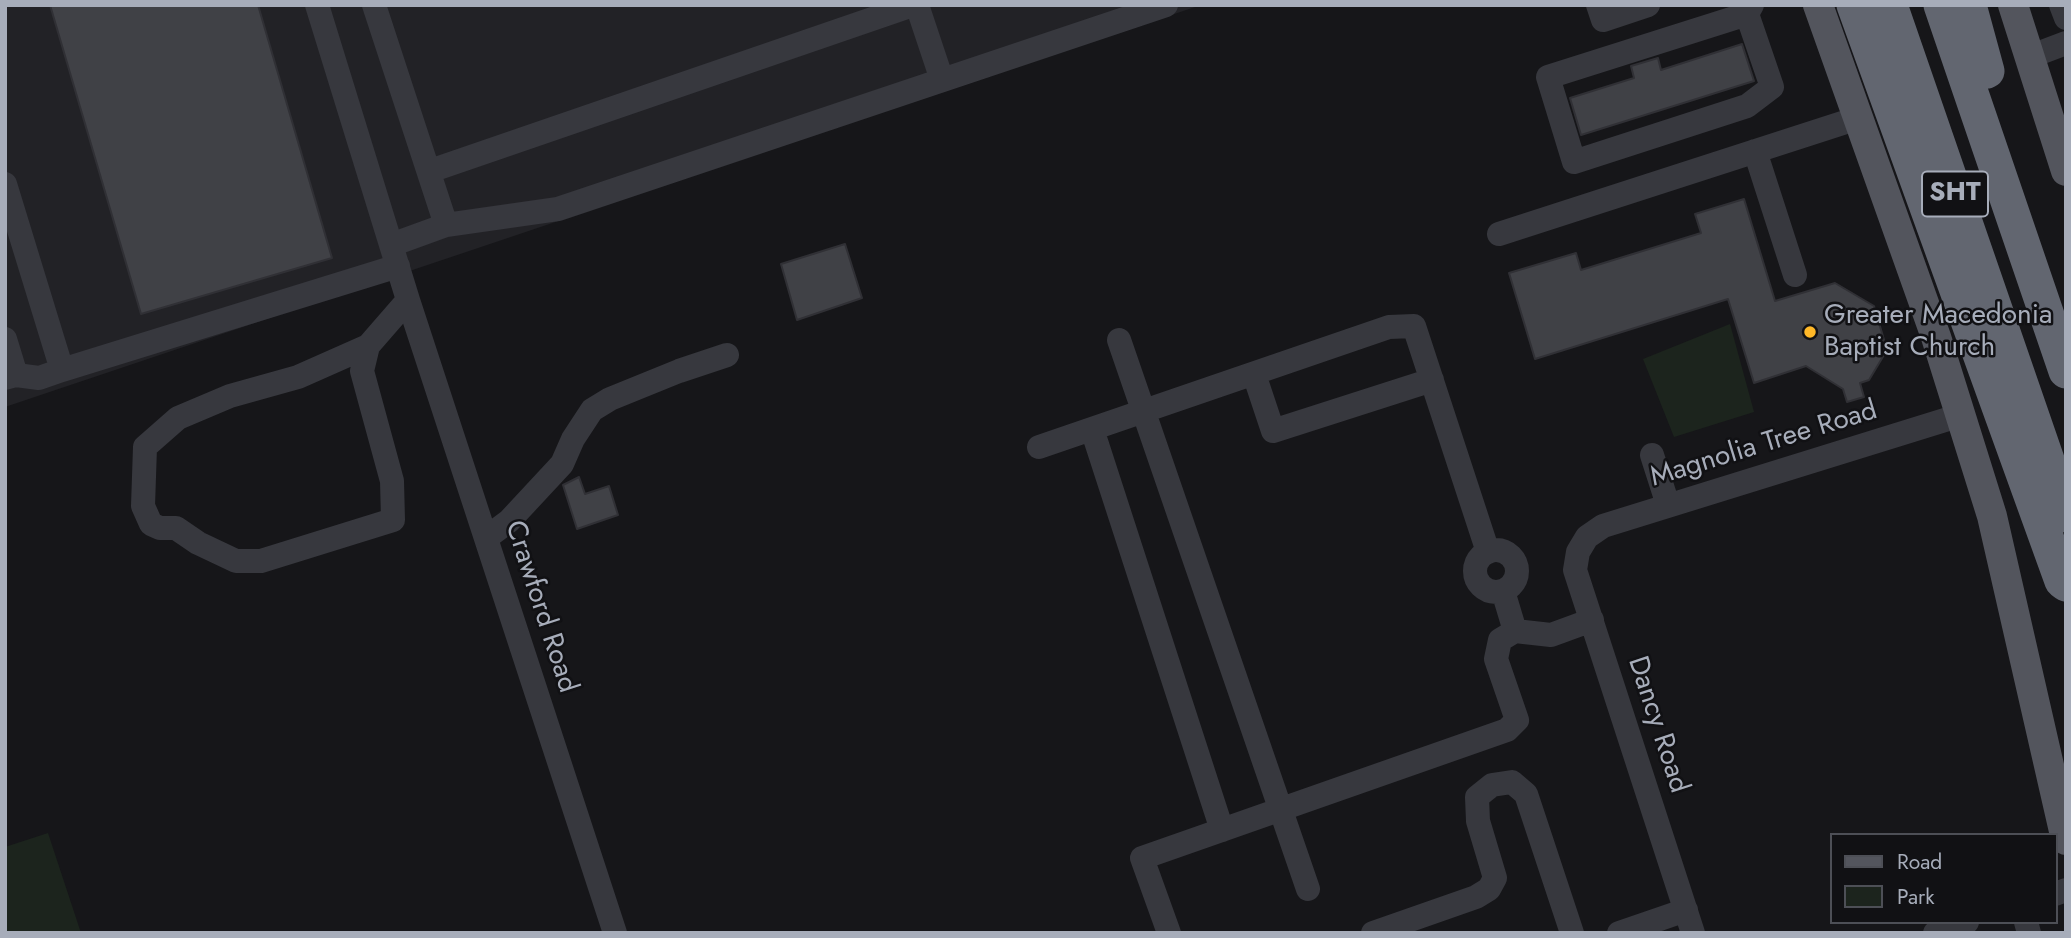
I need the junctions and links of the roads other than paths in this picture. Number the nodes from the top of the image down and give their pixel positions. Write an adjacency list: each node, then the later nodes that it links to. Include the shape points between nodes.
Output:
1 (317, 5): 27 (street, Crawford Road)
2 (374, 5): 23 (street)
3 (915, 5): 18 (street); 23 (street)
4 (1166, 5): 18 (street)
5 (1598, 5): 6 (street, via 1603,20)
6 (1648, 5)
7 (1818, 5): 19 (main road)
8 (1854, 5): 48 (highway)
9 (1890, 5): 45 (highway, SHT)
10 (1941, 5): 20 (highway, SHT)
11 (1969, 5): 20 (highway, via 2000,118)
12 (2013, 5): 17 (main road)
13 (2061, 5): 15 (street)
14 (1749, 10): 14 (street, via 1548,77 1574,162 1747,106 1772,86)
15 (2066, 18)
16 (2066, 43): 17 (street)
17 (2029, 57): 22 (main road)
18 (943, 80): 25 (street, via 558,209)
19 (1858, 118): 21 (street); 40 (main road)
20 (1988, 136): 35 (highway, SHT)
21 (1755, 151): 26 (street); 28 (street)
22 (2063, 155)
23 (430, 171): 25 (street)
24 (5, 184): 34 (street)
25 (446, 225): 27 (street)
26 (1499, 234)
27 (395, 255): 29 (street, Crawford Road); 34 (street)
28 (1795, 275)
29 (408, 300): 32 (street); 47 (street, Crawford Road)
30 (5, 339): 37 (street)
31 (1119, 340): 39 (street)
32 (368, 346): 32 (street, via 362,371 392,481 393,520 261,561 236,561 176,528 150,524 143,506 145,447 178,418 230,396 298,377)
33 (727, 355): 47 (street, via 592,410 562,464 509,521)
34 (62, 370): 37 (street, via 39,378)
35 (2066, 371)
36 (1254, 373): 38 (street, via 1389,327 1414,326); 38 (street, via 1273,431); 39 (street)
37 (11, 376)
38 (1432, 380): 50 (street, via 1488,552 1475,568 1478,582 1488,591 1503,591)
39 (1144, 411): 41 (street); 51 (street)
40 (1961, 415): 44 (street, Magnolia Tree Road); 53 (main road, via 2020,626)
41 (1092, 429): 42 (street); 52 (street)
42 (1039, 447)
43 (1652, 455): 44 (street)
44 (1668, 505): 46 (street, Magnolia Tree Road, via 1603,526)
45 (2066, 515)
46 (1587, 537): 49 (street, Dancy Road, via 1578,552 1576,570)
47 (486, 538): 57 (street, Crawford Road)
48 (2066, 584)
49 (1592, 620): 50 (street, via 1551,635); 55 (street, Dancy Road)
50 (1515, 632): 51 (street, via 1500,640 1496,659 1517,720 1507,730)
51 (1281, 809): 52 (street); 54 (street)
52 (1222, 830): 58 (street, via 1142,858)
53 (2066, 840)
54 (1308, 889)
55 (1689, 922): 61 (street)
56 (1961, 924): 62 (street)
57 (615, 933)
58 (1169, 933)
59 (1373, 933): 60 (street, via 1489,889 1496,878 1478,821 1477,797 1492,785 1512,782 1525,794)
60 (1572, 933)
61 (1619, 933)
62 (1935, 933)

